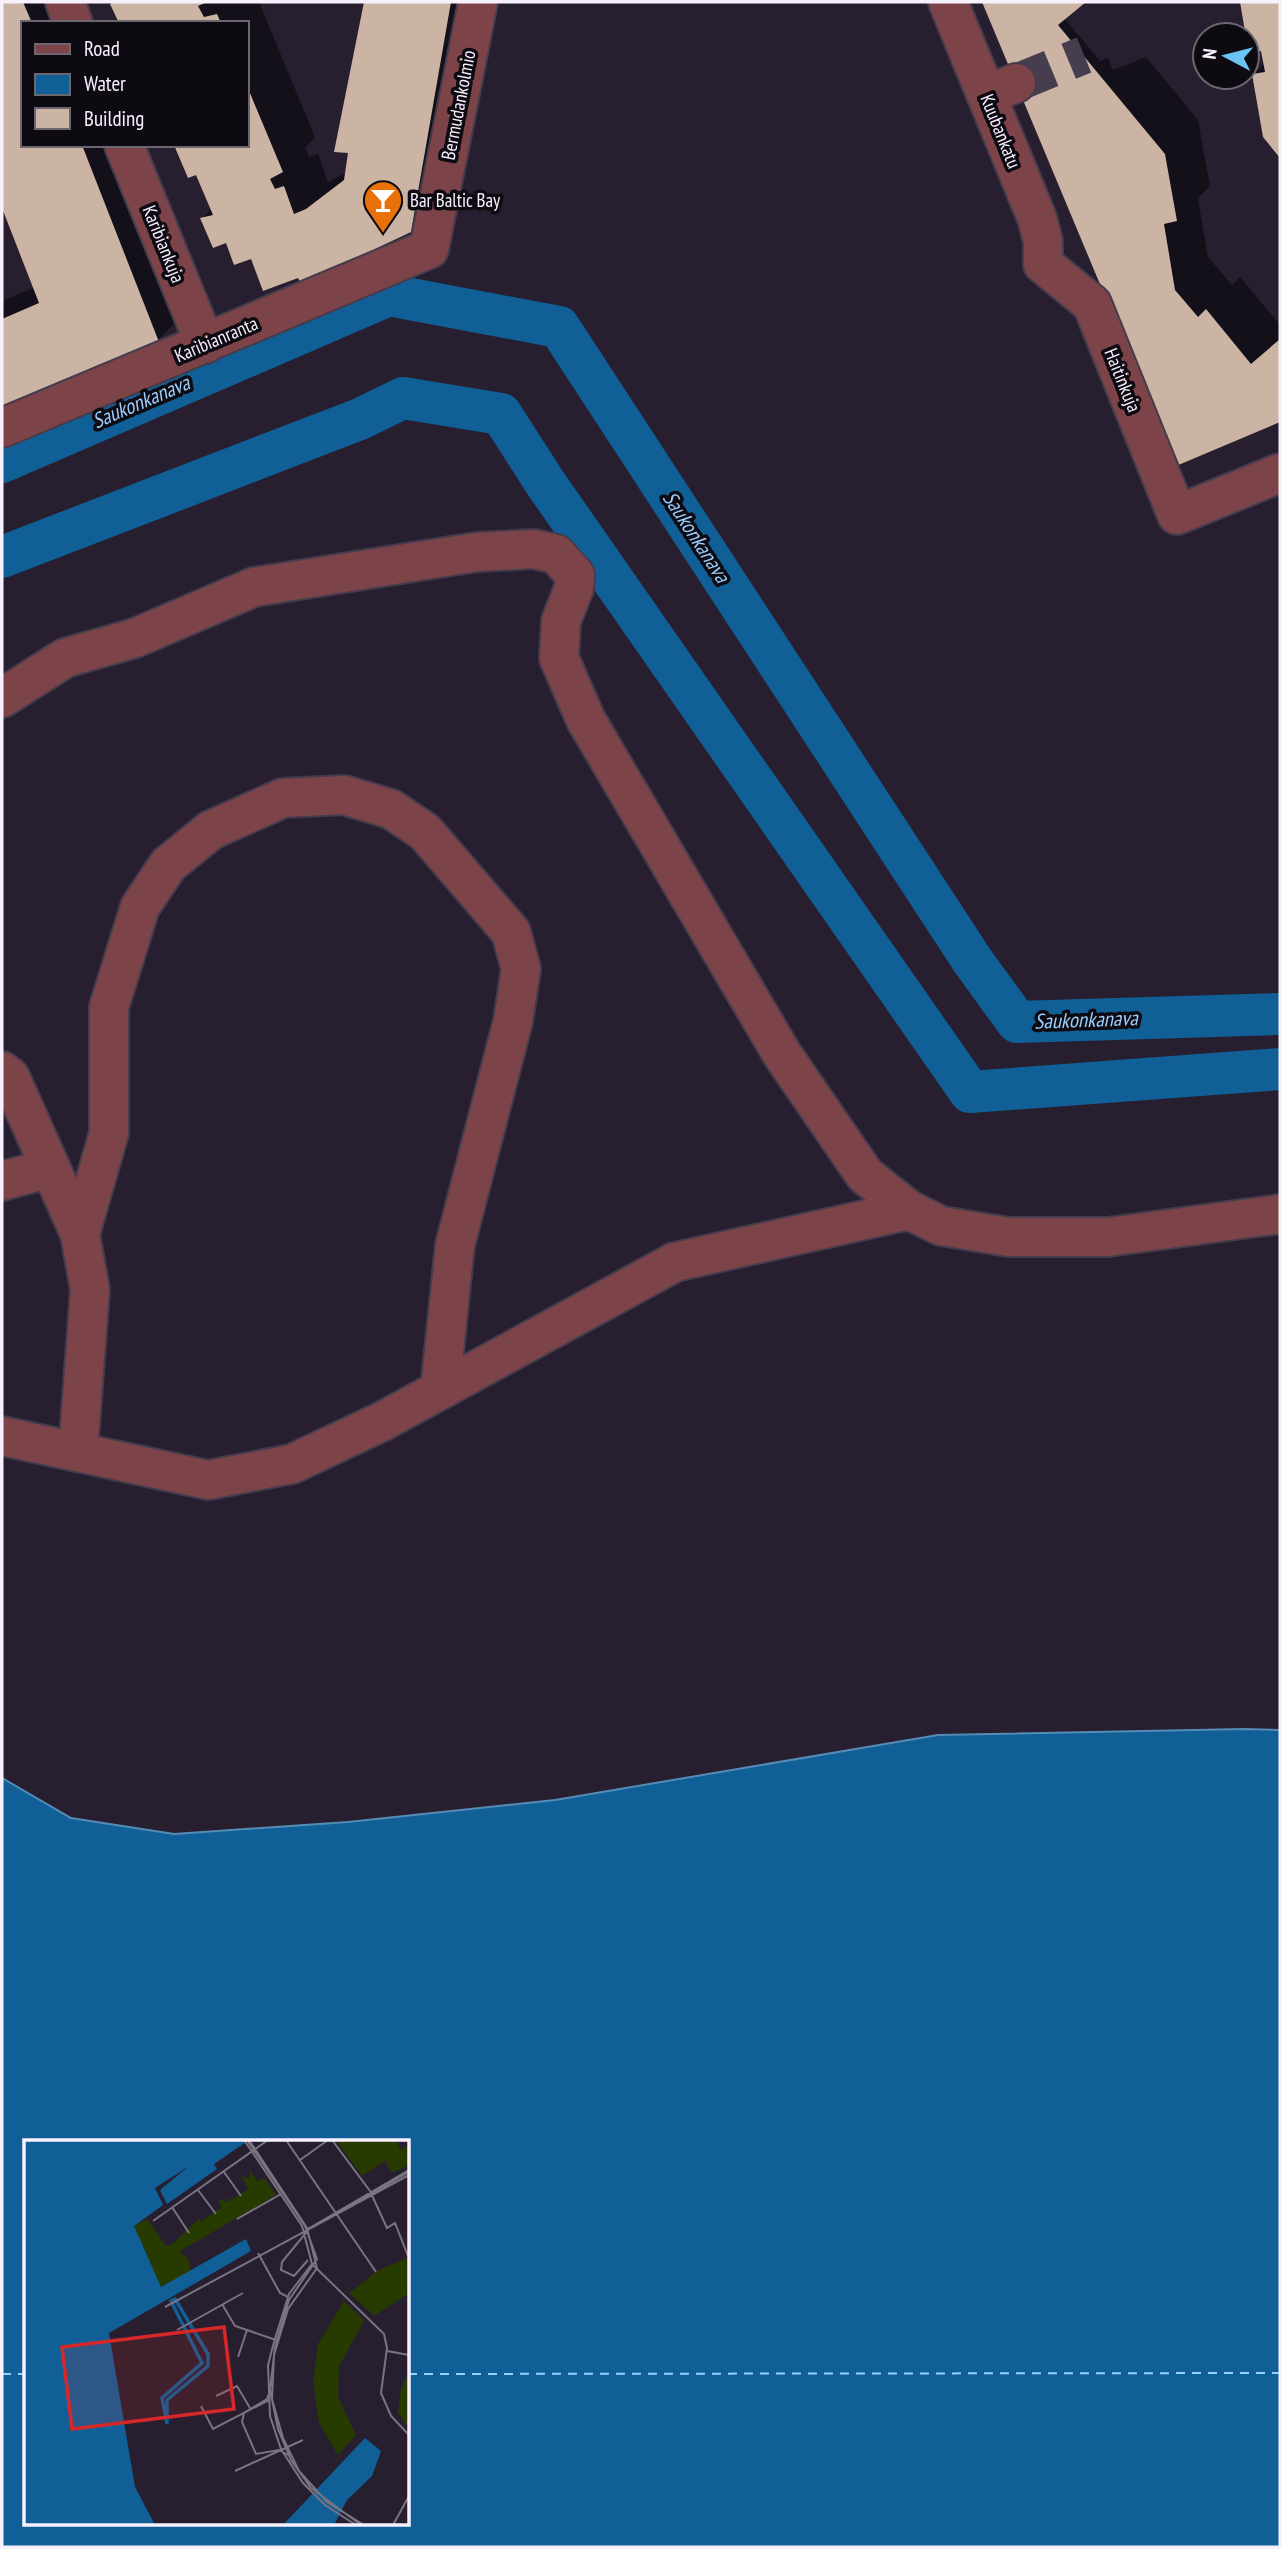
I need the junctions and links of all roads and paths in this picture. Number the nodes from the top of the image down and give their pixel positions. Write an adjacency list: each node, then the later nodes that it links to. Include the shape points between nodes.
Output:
1 (65, 2): 4 (street)
2 (478, 2): 6 (street, Bermudankolmio)
3 (948, 2): 7 (street, Kuubankatu, via 1001,89 1043,241)
4 (72, 21)
5 (125, 147): 8 (street, Karibiankuja)
6 (429, 249): 8 (street, Karibianranta)
7 (1043, 264): 10 (street, Haitinkuja, via 1092,304 1177,515)
8 (205, 344): 9 (street, Karibianranta)
9 (2, 428)
10 (1280, 473)
11 (2, 698): 15 (street, via 65,658 135,638 254,587 477,552 534,549 556,554 575,575 575,588 561,621 559,659 586,720 782,1054 865,1175)
12 (2, 1072): 13 (street, via 10,1077)
13 (51, 1168): 14 (street); 17 (street)
14 (2, 1181)
15 (909, 1210): 16 (street, via 940,1226 1009,1237 1108,1237); 18 (street, via 675,1262)
16 (1280, 1214)
17 (80, 1234): 18 (street, via 109,1133 109,1007 140,907 168,865 211,830 283,799 344,795 391,809 425,832 511,932 521,969 513,1021 455,1245); 20 (street, via 90,1290)
18 (440, 1390): 20 (street, via 292,1464 208,1480)
19 (2, 1436): 20 (street)
20 (78, 1452)

